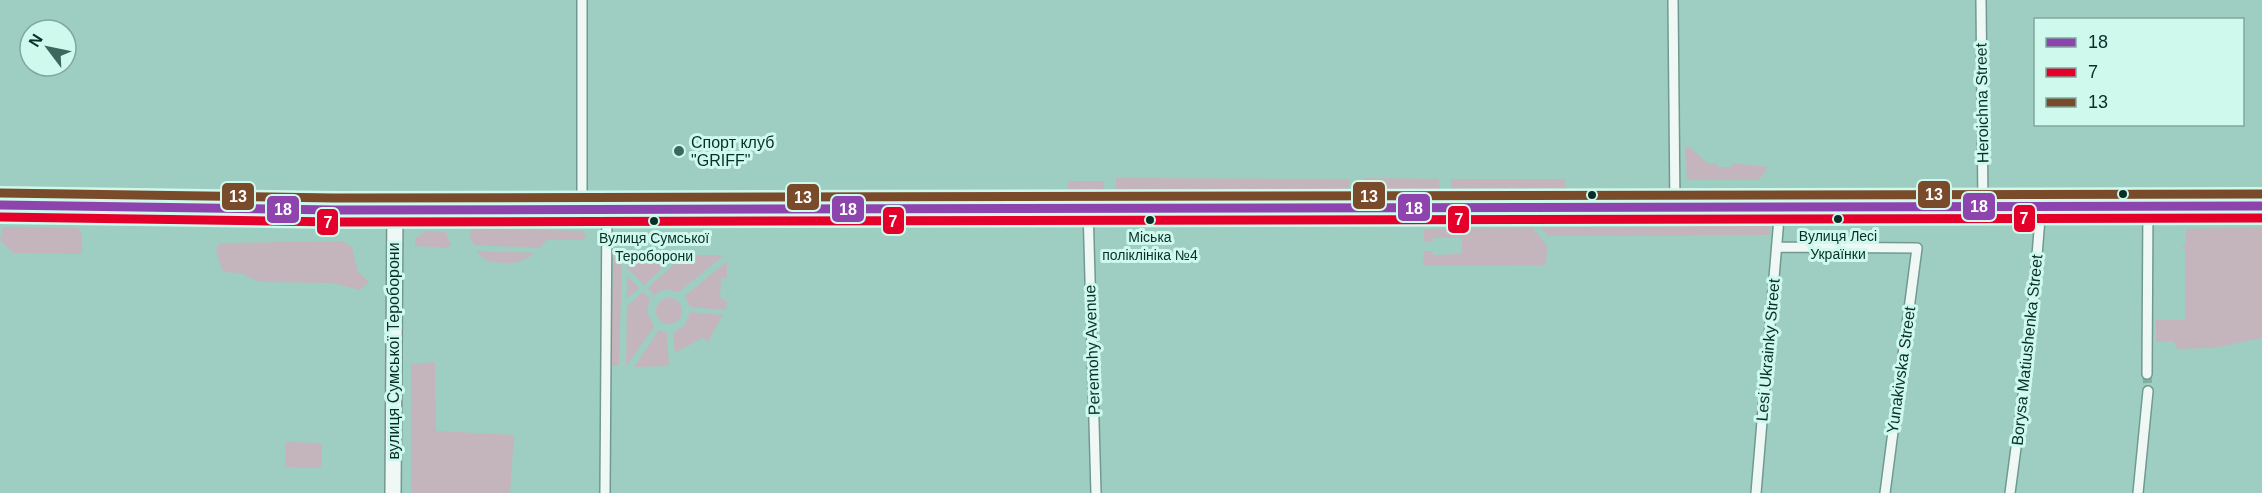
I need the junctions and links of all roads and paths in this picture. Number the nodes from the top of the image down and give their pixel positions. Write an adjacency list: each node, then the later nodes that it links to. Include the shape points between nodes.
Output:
1 (582, 0): 11 (street)
2 (1673, 0): 14 (street)
3 (1981, 0): 6 (street, Heroichna Street)
4 (0, 205): 13 (main road)
5 (1780, 206): 6 (main road); 14 (main road); 15 (street, Lesi Ukrainky Street)
6 (1983, 206): 7 (main road)
7 (2041, 206): 8 (main road); 23 (street, Borysa Matiushenka Street, via 2030,342)
8 (2148, 206): 9 (main road); 16 (street)
9 (2262, 206)
10 (1088, 207): 12 (main road); 14 (main road); 20 (street, Peremohy Avenue)
11 (582, 208): 12 (main road); 13 (main road)
12 (607, 208): 19 (street)
13 (394, 209): 18 (main road, вулиця Сумської Тероборони)
14 (1675, 209)
15 (1777, 247): 21 (street, Lesi Ukrainky Street); 22 (street, Yunakivska Street, via 1917,248)
16 (2148, 374)
17 (2148, 390): 24 (street)
18 (393, 493)
19 (605, 493)
20 (1096, 493)
21 (1756, 493)
22 (1885, 493)
23 (2010, 493)
24 (2138, 493)

